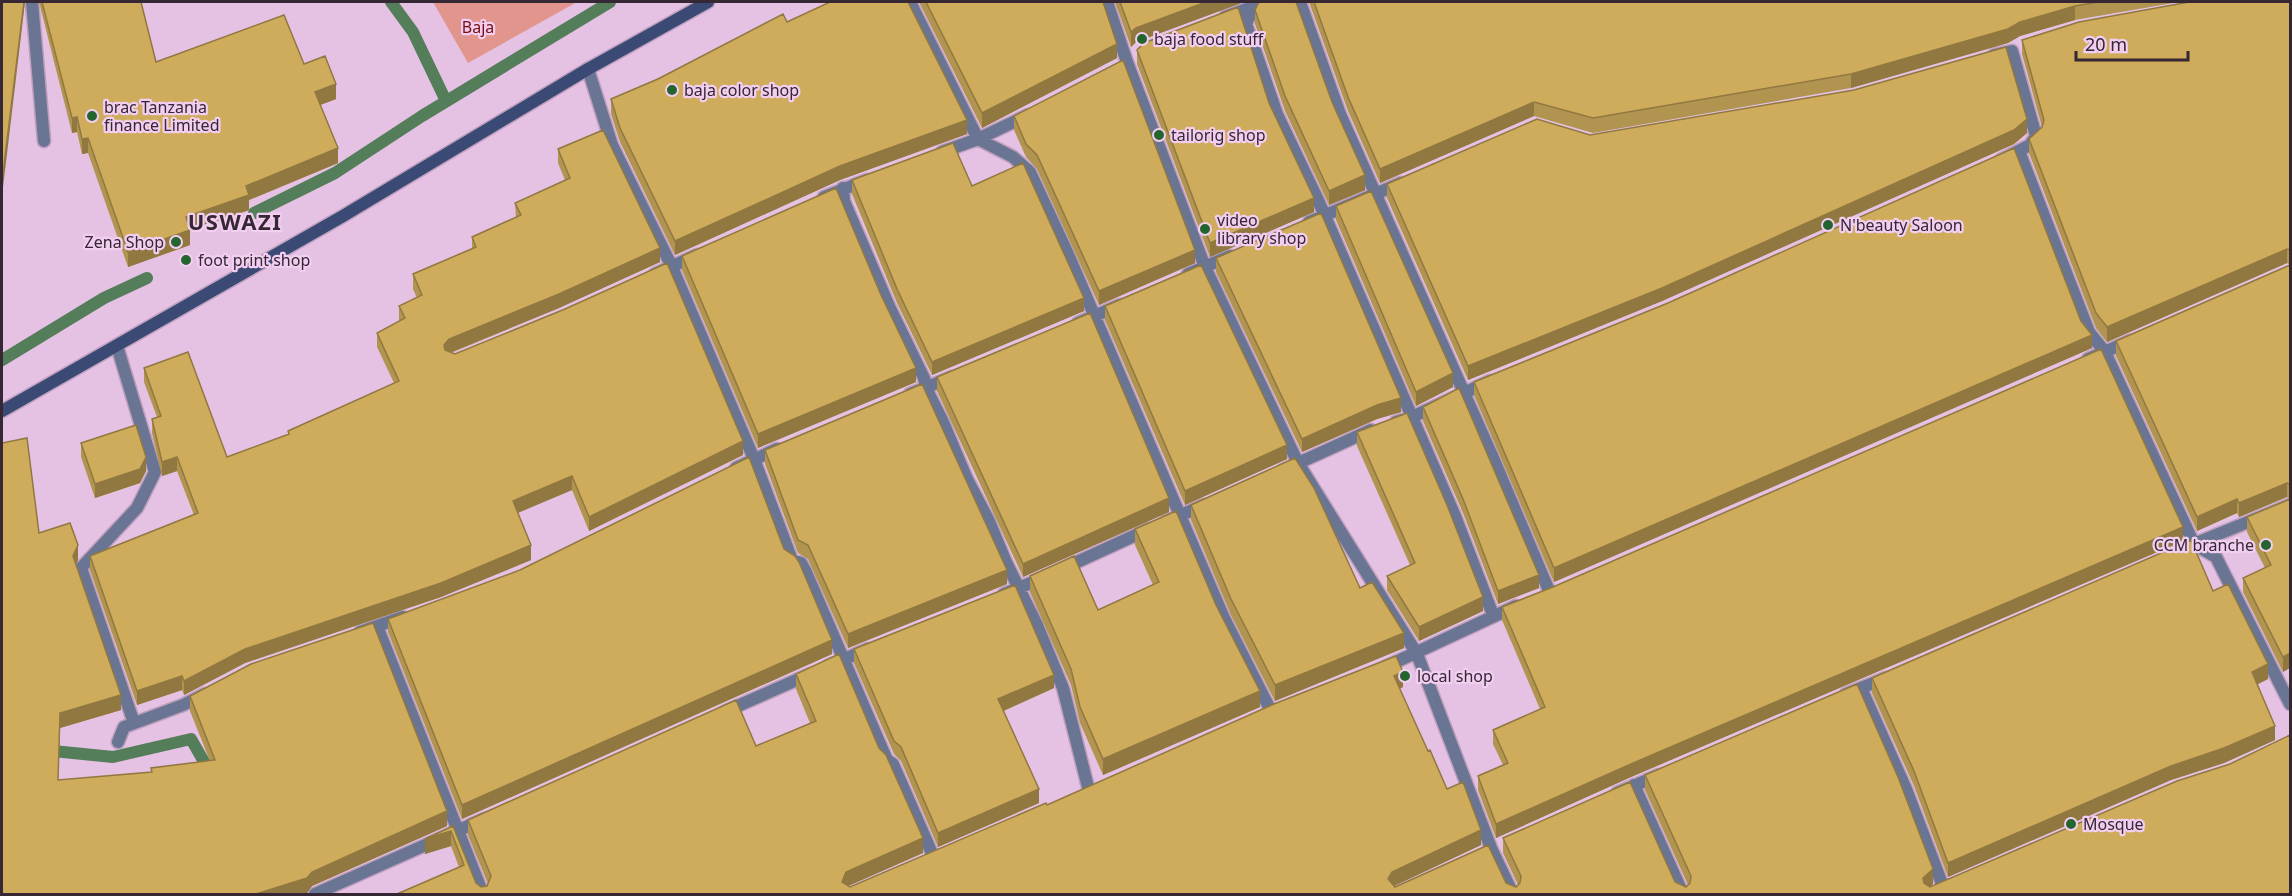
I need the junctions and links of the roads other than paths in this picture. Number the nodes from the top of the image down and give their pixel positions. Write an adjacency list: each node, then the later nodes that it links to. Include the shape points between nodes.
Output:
1 (32, 2): 14 (street)
2 (708, 2): 11 (street)
3 (910, 2): 13 (street)
4 (1107, 2): 10 (street)
5 (1260, 2): 7 (street); 23 (street, via 1246,24 1277,114)
6 (1300, 2): 21 (street, via 1340,114)
7 (1214, 21)
8 (1139, 50): 10 (street)
9 (1981, 58): 15 (street, via 2017,47 2036,136)
10 (1121, 65): 28 (street)
11 (588, 69): 27 (street, via 612,145); 35 (street, via 401,183)
12 (1044, 106): 13 (street)
13 (978, 139): 16 (street); 32 (street, via 1013,157 1030,171)
14 (44, 141)
15 (2019, 151): 17 (street); 36 (street, via 2089,332)
16 (933, 156)
17 (1992, 164)
18 (877, 176): 20 (street)
19 (1408, 180): 21 (street)
20 (843, 188): 22 (street); 40 (street, via 844,201)
21 (1376, 194): 23 (street); 41 (street)
22 (811, 203)
23 (1324, 215): 24 (street); 44 (street)
24 (1302, 225)
25 (704, 252): 27 (street)
26 (1237, 253): 28 (street)
27 (672, 267): 29 (street); 46 (street)
28 (1204, 267): 30 (street); 47 (street)
29 (642, 280)
30 (1174, 280)
31 (1134, 298): 32 (street)
32 (1094, 316): 33 (street); 52 (street)
33 (1062, 330)
34 (2137, 338): 36 (street)
35 (117, 346): 43 (street); 72 (street, via 155,472 137,508 81,568)
36 (2105, 352): 37 (street); 53 (street)
37 (2075, 365)
38 (968, 370): 40 (street)
39 (1507, 374): 41 (street)
40 (926, 388): 42 (street); 55 (street)
41 (1463, 391): 44 (street); 58 (street, via 1545,595)
42 (894, 401)
43 (2, 411)
44 (1412, 417): 47 (street, via 1379,427); 58 (street)
45 (787, 446): 46 (street)
46 (754, 459): 48 (street); 63 (street, via 792,560 801,563 806,572)
47 (1298, 463): 49 (street); 62 (street)
48 (725, 473)
49 (1266, 477)
50 (1212, 502): 52 (street)
51 (2290, 505): 53 (street)
52 (1179, 516): 55 (street); 70 (street)
53 (2194, 544): 54 (street); 69 (street, via 2216,557)
54 (2162, 558)
55 (1019, 588): 56 (street); 76 (street, via 1063,688)
56 (997, 597)
57 (411, 615): 59 (street)
58 (1493, 615): 62 (street)
59 (377, 626): 60 (street); 79 (street)
60 (345, 637)
61 (875, 646): 63 (street)
62 (1417, 654): 64 (street); 83 (street, via 1491,848)
63 (842, 659): 71 (street); 80 (street)
64 (1374, 672)
65 (1898, 673): 67 (street)
66 (220, 686): 72 (street)
67 (1861, 688): 68 (street); 85 (street, via 1950,886)
68 (1839, 698)
69 (2290, 704)
70 (1271, 711)
71 (714, 717)
72 (134, 723): 73 (street, via 124,727)
73 (118, 742)
74 (1666, 771): 75 (street)
75 (1634, 785): 77 (street); 84 (street)
76 (1089, 791)
77 (1604, 799)
78 (500, 812): 79 (street)
79 (457, 831): 81 (street); 82 (street)
80 (934, 858)
81 (315, 894)
82 (483, 894)
83 (1513, 894)
84 (1683, 894)
85 (1930, 894)

